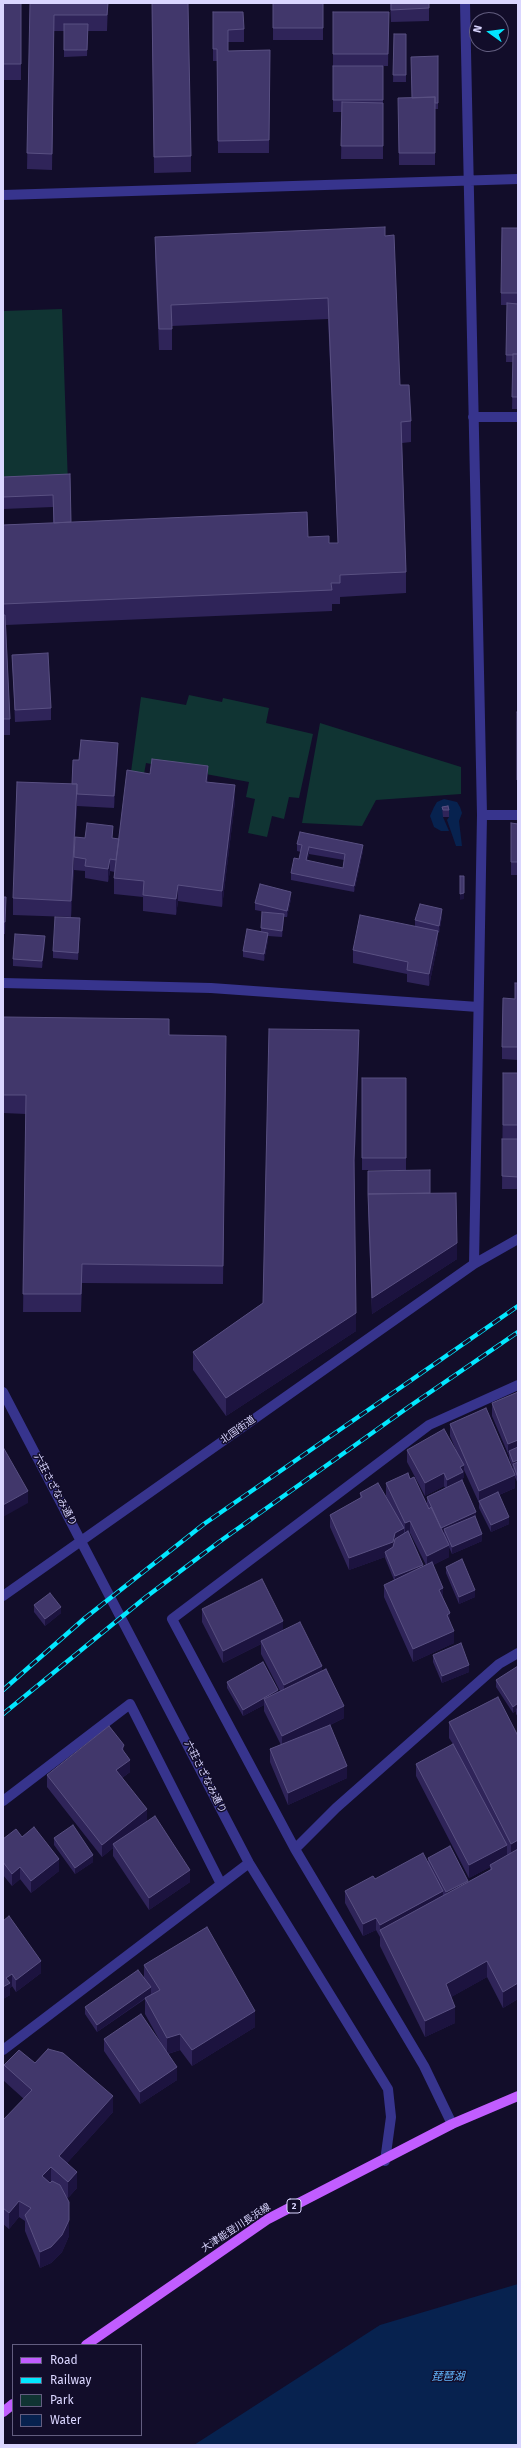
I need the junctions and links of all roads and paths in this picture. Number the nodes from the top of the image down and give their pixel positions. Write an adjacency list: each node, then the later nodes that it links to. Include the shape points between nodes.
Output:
1 (466, 3): 3 (street)
2 (518, 179): 3 (street)
3 (470, 181): 4 (street); 5 (street)
4 (3, 196)
5 (473, 417): 6 (street); 7 (street)
6 (518, 417)
7 (482, 815): 8 (street); 10 (street)
8 (518, 816)
9 (3, 983): 10 (street, via 211,988)
10 (478, 1007): 12 (street)
11 (518, 1239): 12 (street, 北国街道)
12 (474, 1264): 15 (street, 北国街道)
13 (518, 1384): 18 (street, via 429,1425 172,1619)
14 (3, 1392): 19 (street, 六荘さざなみ通り)
15 (3, 1596)
16 (518, 1653): 18 (street, via 499,1664 348,1798)
17 (3, 1802): 20 (street, via 130,1704)
18 (295, 1849): 23 (street, via 424,2066)
19 (249, 1863): 20 (street); 24 (street, 六荘さざなみ通り, via 388,2089 391,2117)
20 (221, 1884): 21 (street)
21 (3, 2050)
22 (518, 2096): 23 (main road, 大津能登川長浜線 / 2)
23 (452, 2124): 24 (main road, 大津能登川長浜線 / 2)
24 (385, 2161): 25 (main road, 大津能登川長浜線 / 2, via 268,2219)
25 (87, 2344)
26 (12, 2405): 27 (main road)
27 (3, 2412)

